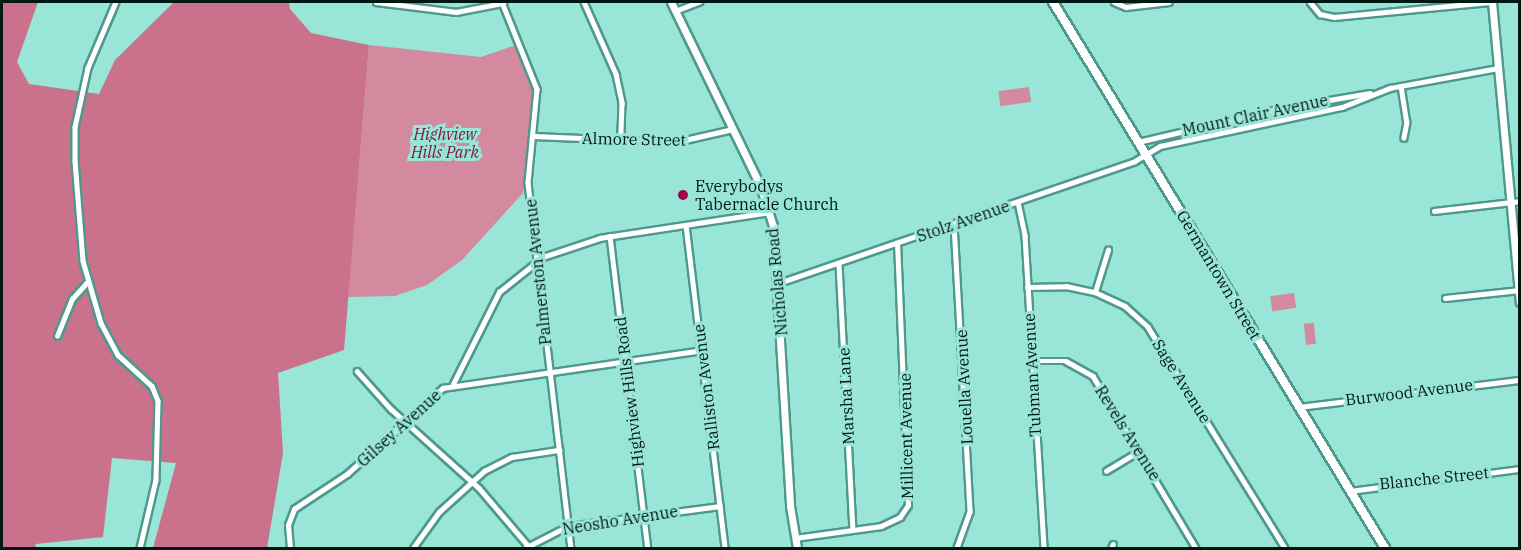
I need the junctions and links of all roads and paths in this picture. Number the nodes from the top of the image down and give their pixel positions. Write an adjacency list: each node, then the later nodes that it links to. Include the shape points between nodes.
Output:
1 (116, 2): 35 (street, via 92,53 75,127)
2 (375, 2): 12 (street)
3 (503, 2): 12 (street, via 464,11); 18 (street, Palmerston Avenue, via 534,78 538,108)
4 (584, 2): 20 (street, via 616,74 622,109)
5 (671, 2): 13 (street, Nicholas Road)
6 (699, 2): 13 (street)
7 (1053, 2): 21 (main road, Germantown Street)
8 (1114, 2): 9 (street, via 1120,6)
9 (1169, 2)
10 (1310, 2): 11 (street, via 1320,14 1334,17)
11 (1491, 2): 14 (street)
12 (418, 5)
13 (675, 11): 17 (street, Nicholas Road)
14 (1498, 68): 15 (street, Mount Clair Avenue); 25 (street)
15 (1401, 86): 16 (street, Mount Clair Avenue); 19 (street, via 1407,122)
16 (1373, 93): 21 (street, Mount Clair Avenue, via 1282,108); 22 (street, Mount Clair Avenue, via 1342,107 1160,146)
17 (733, 129): 20 (street, Almore Street, via 683,142); 27 (street, Nicholas Road)
18 (534, 135): 20 (street, Almore Street); 33 (street, Palmerston Avenue, via 528,183)
19 (1404, 138)
20 (621, 140)
21 (1138, 142): 22 (main road, Germantown Street)
22 (1147, 156): 24 (street, Stolz Avenue); 50 (main road, Germantown Street)
23 (1520, 201): 25 (street)
24 (1018, 202): 28 (street, Stolz Avenue); 37 (street, Tubman Avenue)
25 (1510, 202): 26 (street); 38 (street)
26 (1434, 210)
27 (770, 212): 29 (street, Gilsey Avenue); 36 (street, Nicholas Road)
28 (954, 224): 31 (street, Stolz Avenue); 71 (street, Louella Avenue, via 970,512)
29 (687, 225): 30 (street, Gilsey Avenue); 43 (street, Ralliston Avenue)
30 (610, 236): 33 (street, Gilsey Avenue, via 579,243); 44 (street, Highview Hills Road)
31 (897, 243): 34 (street, Stolz Avenue); 61 (street, Millicent Avenue, via 909,501 903,514 892,522)
32 (1108, 250): 39 (street)
33 (537, 261): 47 (street, Palmerston Avenue); 49 (street, Gilsey Avenue, via 513,278 493,301)
34 (839, 264): 36 (street, Stolz Avenue); 61 (street, Marsha Lane)
35 (88, 281): 42 (street, via 72,299); 64 (street, via 110,343 152,386 158,401 156,480)
36 (779, 283): 62 (street, Nicholas Road)
37 (1027, 287): 39 (street, Sage Avenue, via 1066,286); 45 (street, Tubman Avenue)
38 (1519, 290): 40 (street); 41 (street)
39 (1095, 292): 74 (street, Sage Avenue, via 1131,311 1153,333)
40 (1445, 298)
41 (1520, 302)
42 (57, 336)
43 (702, 350): 44 (street); 58 (street, Ralliston Avenue)
44 (626, 360): 47 (street); 59 (street, Highview Hills Road)
45 (1031, 361): 53 (street, Revels Avenue, via 1061,360 1089,373); 72 (street, Tubman Avenue)
46 (357, 371): 51 (street)
47 (549, 371): 49 (street); 52 (street, Palmerston Avenue)
48 (1520, 380): 50 (street, Burwood Avenue)
49 (453, 384): 51 (street, Gilsey Avenue, via 439,390)
50 (1299, 407): 57 (main road, Germantown Street)
51 (403, 420): 56 (street); 65 (street, Gilsey Avenue, via 347,474 294,509 288,525)
52 (559, 450): 56 (street, via 512,457); 60 (street, Palmerston Avenue)
53 (1139, 451): 55 (street); 73 (street, Revels Avenue)
54 (1520, 469): 57 (street, Blanche Street)
55 (1106, 471)
56 (471, 480): 63 (street); 66 (street, via 433,519)
57 (1350, 491): 75 (main road, Germantown Street)
58 (720, 506): 59 (street, Neosho Avenue); 69 (street, Ralliston Avenue)
59 (644, 514): 60 (street, Neosho Avenue); 68 (street, Highview Hills Road)
60 (568, 526): 63 (street, Neosho Avenue); 67 (street, Palmerston Avenue)
61 (853, 529): 62 (street, Millicent Avenue)
62 (795, 538): 70 (street, Nicholas Road)
63 (528, 548)
64 (140, 549)
65 (290, 549)
66 (413, 549)
67 (571, 549)
68 (648, 549)
69 (725, 549)
70 (797, 549)
71 (957, 549)
72 (1044, 549)
73 (1196, 549)
74 (1285, 549)
75 (1385, 549)

